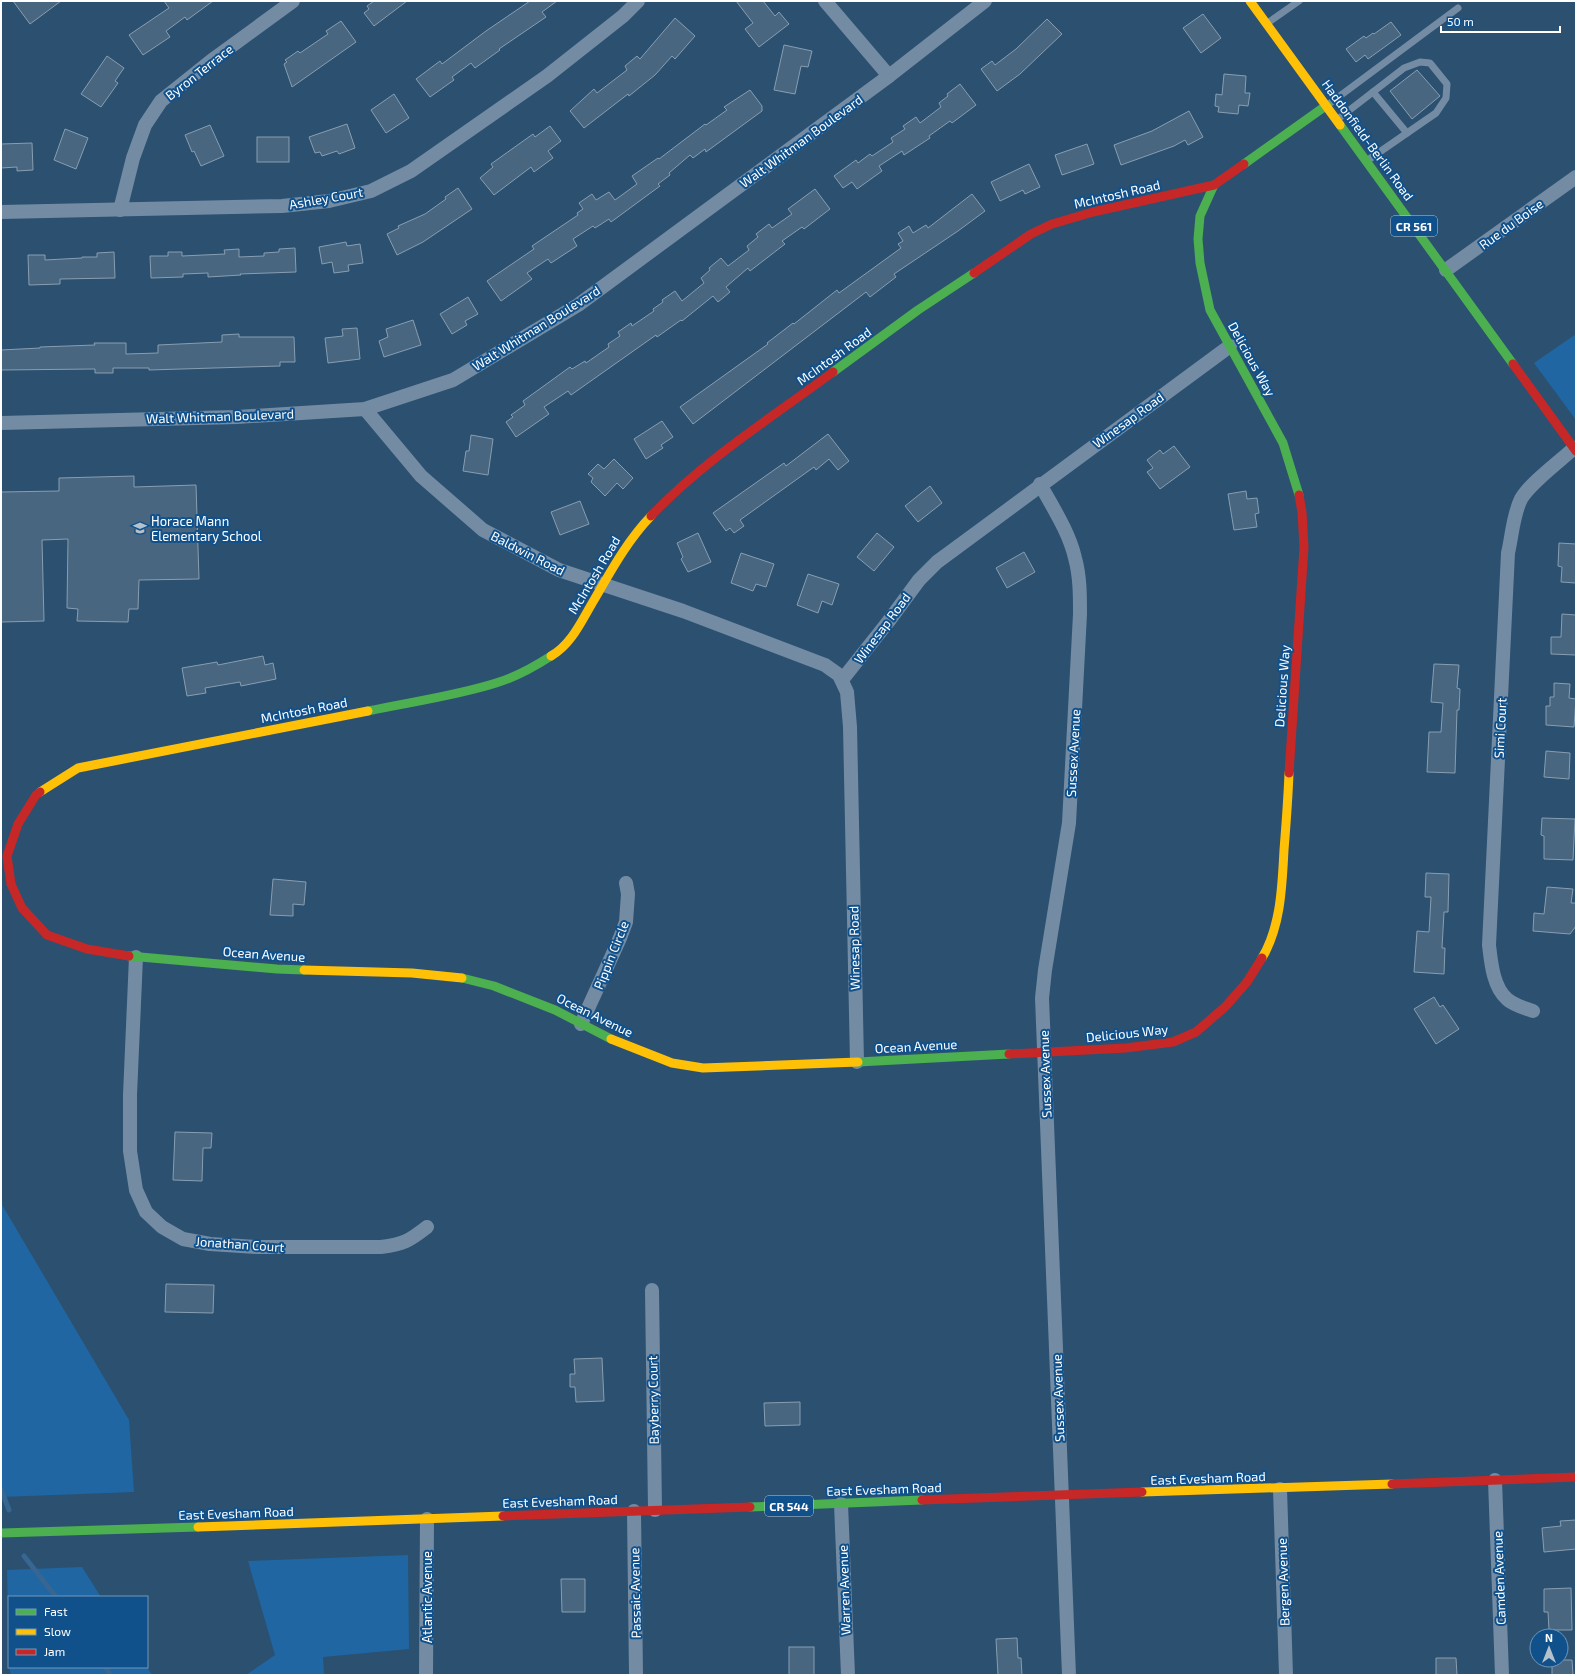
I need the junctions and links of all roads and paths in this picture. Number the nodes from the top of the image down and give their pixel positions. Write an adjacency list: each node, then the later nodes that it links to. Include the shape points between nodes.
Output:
1 (293, 1): 17 (street, Byron Terrace, via 211,61 161,102 145,125 133,158)
2 (638, 1): 17 (street, Ashley Court, via 623,16 547,76 411,171 371,190 329,201 282,206)
3 (825, 1): 9 (street)
4 (985, 1): 9 (street, Walt Whitman Boulevard)
5 (1250, 1): 8 (street, Haddonfield-Berlin Road / CR 561)
6 (1299, 1): 8 (lane)
7 (1458, 8): 11 (lane)
8 (1267, 24): 11 (street, Haddonfield-Berlin Road / CR 561)
9 (889, 76): 21 (street, Walt Whitman Boulevard, via 578,305 453,380)
10 (1373, 92): 12 (lane); 13 (lane); 13 (lane, via 1404,68 1420,62 1430,63 1447,84 1446,98 1436,113)
11 (1327, 105): 12 (street, Haddonfield-Berlin Road / CR 561); 16 (street, McIntosh Road)
12 (1337, 120): 14 (street, Haddonfield-Berlin Road / CR 561)
13 (1407, 133): 14 (lane)
14 (1366, 161): 19 (street, Haddonfield-Berlin Road / CR 561)
15 (1576, 177): 19 (street, Rue du Boise)
16 (1214, 185): 20 (street, Delicious Way, via 1200,216 1198,245 1210,310); 25 (street, McIntosh Road, via 1093,212 1052,224 1031,234 918,310 670,495 643,524)
17 (120, 210): 18 (street, Ashley Court)
18 (1, 212)
19 (1446, 270): 23 (street, Haddonfield-Berlin Road / CR 561)
20 (1230, 346): 24 (street, Winesap Road); 31 (street, Delicious Way, via 1283,443 1297,486 1302,512 1304,546 1283,875 1278,913 1268,946 1247,982 1224,1008 1196,1032 1173,1042 1126,1048)
21 (365, 409): 22 (street, Walt Whitman Boulevard, via 237,417); 25 (street, Baldwin Road, via 421,476 483,530 559,570)
22 (1, 423)
23 (1575, 450): 29 (street, Simi Court, via 1528,490 1520,500 1508,553 1489,945 1498,987 1507,999)
24 (1040, 484): 26 (street, Winesap Road, via 936,562 919,580); 31 (street, Sussex Avenue, via 1068,538 1080,583 1069,823 1042,998)
25 (602, 585): 26 (street, Baldwin Road, via 825,665); 28 (street, McIntosh Road, via 572,639 555,654 530,669 496,683 78,768 36,795 18,824 7,856 11,884 22,908 47,935 87,949)
26 (842, 680): 32 (street, Winesap Road, via 847,692 850,727)
27 (626, 883): 30 (street, Pippin Circle, via 626,922)
28 (136, 957): 30 (street, Ocean Avenue, via 276,969 412,973 460,978 494,986 555,1010); 33 (street, Jonathan Court, via 130,1151 136,1190 146,1212 162,1228 182,1239 210,1244 257,1247 381,1247 401,1244)
29 (1533, 1011)
30 (581, 1024): 32 (street, Ocean Avenue, via 614,1041 672,1063 703,1068)
31 (1045, 1052): 32 (street, Ocean Avenue); 38 (street, Sussex Avenue)
32 (857, 1062)
33 (427, 1227)
34 (652, 1290): 40 (street, Bayberry Court)
35 (1576, 1477): 36 (street, East Evesham Road / CR 544)
36 (1495, 1480): 37 (street, East Evesham Road / CR 544); 49 (street, Camden Avenue)
37 (1280, 1489): 38 (street, East Evesham Road / CR 544); 48 (street, Bergen Avenue)
38 (1061, 1494): 39 (street, East Evesham Road / CR 544); 47 (street, Sussex Avenue)
39 (841, 1504): 40 (street, East Evesham Road / CR 544); 46 (street, Warren Avenue)
40 (655, 1510): 41 (street, East Evesham Road / CR 544)
41 (634, 1511): 42 (street, East Evesham Road / CR 544); 45 (street, Passaic Avenue)
42 (427, 1519): 43 (street, East Evesham Road / CR 544); 44 (street, Atlantic Avenue)
43 (1, 1533)
44 (426, 1675)
45 (636, 1675)
46 (848, 1675)
47 (1068, 1675)
48 (1286, 1675)
49 (1502, 1675)

